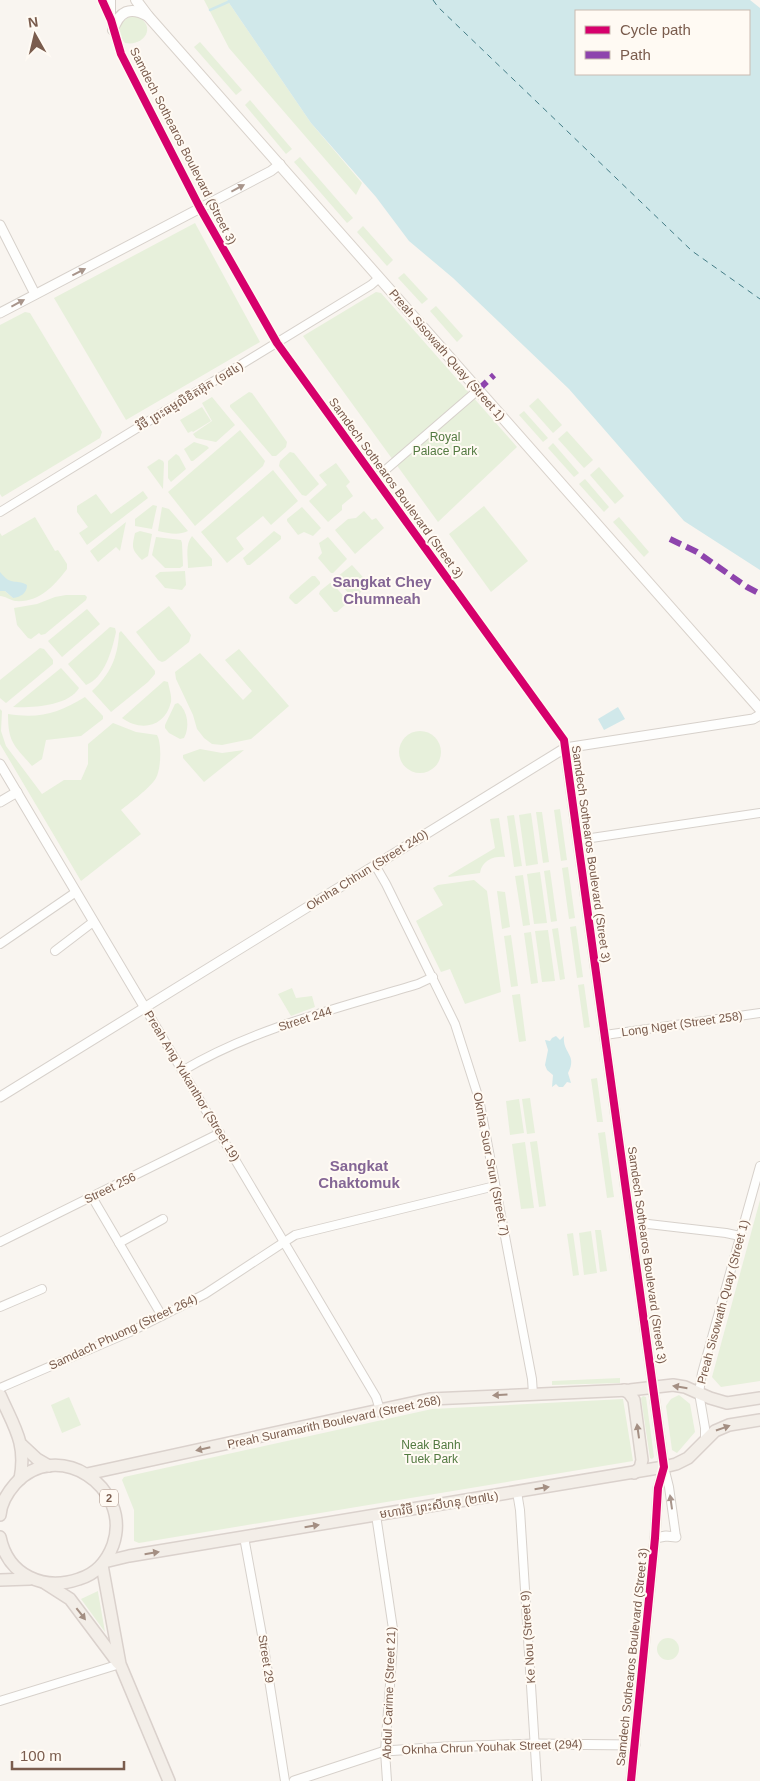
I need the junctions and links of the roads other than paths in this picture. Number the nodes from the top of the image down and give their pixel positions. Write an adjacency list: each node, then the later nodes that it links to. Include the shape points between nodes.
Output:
1 (102, 0): 5 (street, Samdech Sothearos Boulevard (Street 3))
2 (111, 0): 5 (street)
3 (136, 0): 4 (main road, Preah Sisowath Quay (Street 1))
4 (148, 16): 5 (main road, via 140,12 126,12); 6 (main road, Preah Sisowath Quay (Street 1))
5 (112, 25): 7 (street, Samdech Sothearos Boulevard (Street 3), via 121,54)
6 (280, 164): 7 (street, one-way to 6); 9 (main road, Preah Sisowath Quay (Street 1))
7 (200, 208): 10 (street, one-way to 7); 12 (street, Samdech Sothearos Boulevard (Street 3))
8 (0, 225): 10 (street)
9 (379, 278): 12 (street, វិថី ព្រះធម្មលិខិតអ៊ុក (១៨៤)); 13 (main road, Preah Sisowath Quay (Street 1))
10 (35, 294): 11 (street, one-way to 10)
11 (0, 313)
12 (277, 343): 14 (street, Samdech Sothearos Boulevard (Street 3)); 15 (street, វិថី ព្រះធម្មលិខិតអ៊ុក (១៨៤))
13 (478, 390): 14 (street); 16 (main road, Preah Sisowath Quay (Street 1))
14 (375, 479): 18 (street, Samdech Sothearos Boulevard (Street 3), via 564,740)
15 (0, 512)
16 (760, 709)
17 (760, 715): 18 (street, Oknha Chhun (Street 240), via 753,719)
18 (566, 748): 23 (street, Samdech Sothearos Boulevard (Street 3)); 24 (street, Oknha Chhun (Street 240))
19 (0, 764): 20 (street, Preah Ang Yukanthor (Street 19))
20 (16, 792): 21 (street); 25 (street, Preah Ang Yukanthor (Street 19))
21 (0, 802)
22 (760, 813): 23 (street)
23 (578, 840): 32 (street, Samdech Sothearos Boulevard (Street 3))
24 (375, 865): 29 (street, Oknha Suor Srun (Street 7)); 30 (street, Oknha Chhun (Street 240))
25 (76, 892): 26 (street, Preah Ang Yukanthor (Street 19)); 27 (street)
26 (93, 922): 28 (street); 30 (street, Preah Ang Yukanthor (Street 19))
27 (0, 944)
28 (55, 951)
29 (433, 977): 33 (street, Street 244, via 250,1038); 37 (street, Oknha Suor Srun (Street 7), via 455,1024 479,1098)
30 (144, 1008): 33 (street, Preah Ang Yukanthor (Street 19)); 34 (street, Oknha Chhun (Street 240))
31 (760, 1013): 32 (street, Long Nget (Street 258))
32 (605, 1035): 40 (street, Samdech Sothearos Boulevard (Street 3))
33 (182, 1071): 35 (street, Preah Ang Yukanthor (Street 19))
34 (0, 1097)
35 (220, 1133): 38 (street, Street 256); 42 (street, Preah Ang Yukanthor (Street 19))
36 (760, 1166): 41 (street, Preah Sisowath Quay (Street 1))
37 (495, 1186): 42 (street, Samdach Phuong (Street 264), via 295,1235); 52 (street, Oknha Suor Srun (Street 7))
38 (92, 1197): 43 (street, Street 256); 44 (street)
39 (163, 1219): 44 (street)
40 (631, 1222): 41 (street); 48 (street, Samdech Sothearos Boulevard (Street 3))
41 (740, 1236): 51 (street, Preah Sisowath Quay (Street 1))
42 (284, 1241): 47 (street, Samdach Phuong (Street 264), via 205,1294); 55 (street, Preah Ang Yukanthor (Street 19), via 376,1397)
43 (0, 1242)
44 (118, 1243): 47 (street)
45 (42, 1289): 46 (street)
46 (0, 1307)
47 (162, 1316): 49 (street, Samdach Phuong (Street 264))
48 (653, 1387): 50 (main road, Preah Suramarith Boulevard (Street 268)); 51 (main road, Preah Suramarith Boulevard (Street 268), one-way to 48, via 679,1386); 60 (street, Samdech Sothearos Boulevard (Street 3))
49 (0, 1388)
50 (624, 1390): 52 (main road, Preah Suramarith Boulevard (Street 268)); 61 (main road, one-way to 50, via 642,1460 634,1400)
51 (699, 1393): 54 (main road, Preah Suramarith Boulevard (Street 268), via 727,1403); 57 (street, Preah Sisowath Quay (Street 1))
52 (533, 1394): 55 (main road, Preah Suramarith Boulevard (Street 268), one-way to 55, via 430,1399)
53 (0, 1396): 58 (main road)
54 (760, 1398)
55 (380, 1410): 62 (main road, Preah Suramarith Boulevard (Street 268), one-way to 62)
56 (760, 1420): 57 (main road, មហាវិថី ព្រះសីហនុ (២៧៤), one-way to 56, via 722,1427)
57 (705, 1440): 60 (main road, មហាវិថី ព្រះសីហនុ (២៧៤), via 688,1458)
58 (22, 1445): 59 (main road); 63 (main road)
59 (49, 1466): 62 (main road, 2, via 69,1467); 63 (main road, 2, via 29,1472)
60 (664, 1467): 61 (main road, មហាវិថី ព្រះសីហនុ (២៧៤)); 70 (street, one-way to 60); 71 (street, Samdech Sothearos Boulevard (Street 3), via 658,1488)
61 (634, 1473): 64 (main road, មហាវិថី ព្រះសីហនុ (២៧៤), one-way to 61)
62 (88, 1474): 72 (main road, 2, via 100,1484 115,1512 116,1533)
63 (20, 1479): 65 (main road, 2)
64 (517, 1492): 67 (main road, មហាវិថី ព្រះសីហនុ (២៧៤)); 78 (street, Ke Nou (Street 9))
65 (3, 1497): 66 (main road, 2)
66 (0, 1515)
67 (376, 1515): 69 (main road, មហាវិថី ព្រះសីហនុ (២៧៤), one-way to 67); 80 (street, Abdul Carime (Street 21), via 393,1629)
68 (0, 1537): 73 (main road, via 6,1553)
69 (244, 1537): 72 (main road, មហាវិថី ព្រះសីហនុ (២៧៤), one-way to 69); 82 (street, Street 29)
70 (676, 1537): 71 (street)
71 (655, 1538): 79 (street, Samdech Sothearos Boulevard (Street 3))
72 (103, 1563): 75 (main road, via 83,1578 68,1583); 76 (main road)
73 (30, 1579): 74 (main road); 75 (main road)
74 (0, 1580)
75 (44, 1583): 76 (main road, one-way to 76, via 70,1599)
76 (120, 1664): 77 (street); 81 (main road)
77 (0, 1701)
78 (535, 1744): 79 (street, Oknha Chrun Youhak Street (294)); 80 (street, Oknha Chrun Youhak Street (294)); 85 (street, Ke Nou (Street 9))
79 (635, 1745): 86 (street, Samdech Sothearos Boulevard (Street 3))
80 (385, 1751): 83 (street, Oknha Chrun Youhak Street (294)); 84 (street, Abdul Carime (Street 21))
81 (169, 1781)
82 (285, 1781)
83 (294, 1781)
84 (387, 1781)
85 (538, 1781)
86 (631, 1781)

